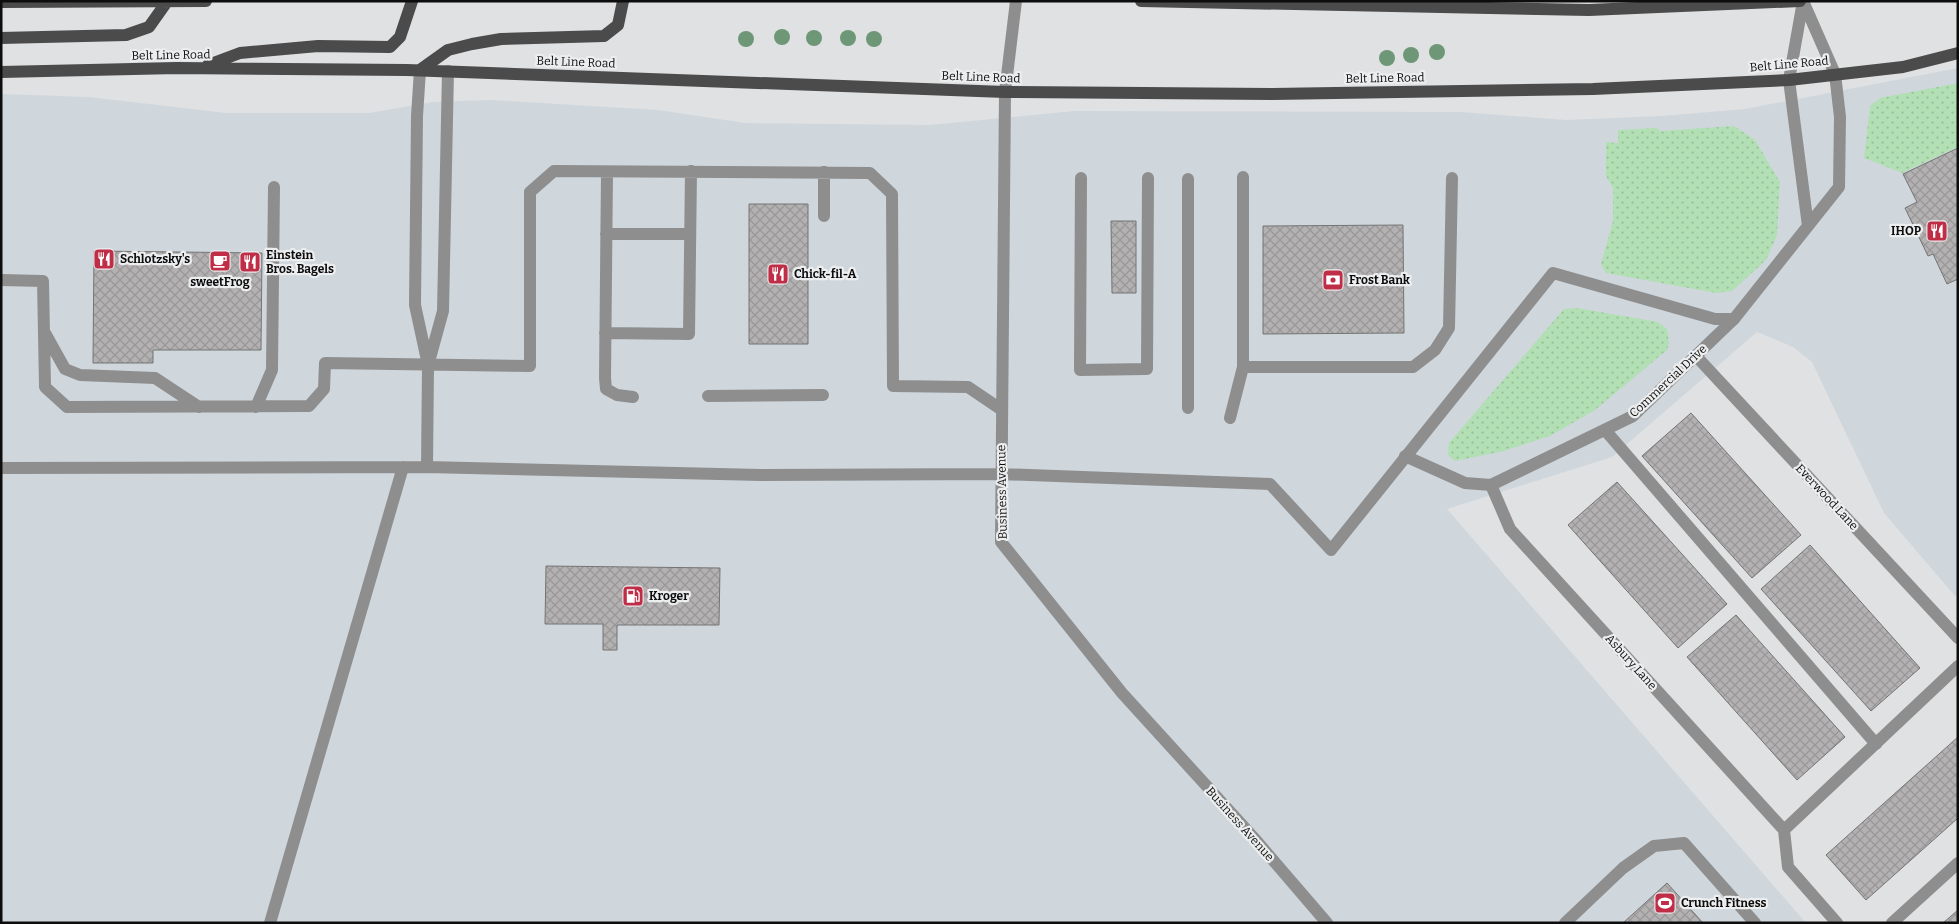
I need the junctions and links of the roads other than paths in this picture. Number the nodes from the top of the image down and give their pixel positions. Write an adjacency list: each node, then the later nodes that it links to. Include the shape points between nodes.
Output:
1 (206, 1): 9 (main road)
2 (412, 1): 12 (main road, via 400,37 390,47 318,46 240,53)
3 (623, 1): 13 (main road, via 618,25 604,36 501,39 472,44 448,50)
4 (1016, 1): 18 (street, Business Avenue)
5 (1141, 1): 8 (main road)
6 (1802, 1): 8 (main road, via 1589,10); 16 (street, Commercial Drive); 17 (street)
7 (1, 2): 9 (main road)
8 (1239, 2)
9 (166, 3): 10 (main road, via 149,27 126,35)
10 (1, 38)
11 (1958, 54): 16 (main road, Belt Line Road, via 1903,67)
12 (200, 68): 13 (main road, Belt Line Road); 14 (main road, Belt Line Road)
13 (420, 70): 15 (main road, Belt Line Road); 37 (street, via 415,305)
14 (1, 72)
15 (448, 72): 18 (main road, Belt Line Road); 37 (street, via 443,311)
16 (1835, 74): 17 (main road, Belt Line Road); 29 (street, Commercial Drive, via 1840,117 1839,187)
17 (1789, 80): 18 (main road, Belt Line Road, via 1593,89 1281,94); 29 (street)
18 (1005, 92): 45 (street, Business Avenue)
19 (691, 171): 20 (street); 21 (street); 31 (street)
20 (607, 172): 30 (street); 37 (street, via 554,171 530,192 530,366)
21 (824, 172): 28 (street); 45 (street, via 870,173 892,194 893,386 968,387)
22 (1243, 177): 38 (street)
23 (1081, 178): 24 (street, via 1080,370 1147,369)
24 (1148, 178)
25 (1452, 178): 38 (street, via 1449,328 1436,350 1413,367)
26 (1188, 179): 44 (street)
27 (274, 187): 42 (street, via 272,370)
28 (824, 216)
29 (1808, 226): 33 (street, Commercial Drive)
30 (606, 234): 31 (street); 35 (street)
31 (690, 234): 35 (street, via 689,334)
32 (1, 280): 34 (street, via 43,281)
33 (1734, 320): 36 (street, Commercial Drive); 48 (street, via 1715,320 1553,273)
34 (44, 331): 43 (street, via 65,369 80,375 155,378); 43 (street, via 44,387 66,406)
35 (605, 333): 41 (street, via 606,389 617,395)
36 (1696, 356): 47 (street, Commercial Drive, via 1633,416); 54 (street, Everwood Lane)
37 (428, 365): 42 (street, via 324,363 324,389 309,406); 50 (street)
38 (1243, 367): 46 (street)
39 (823, 395): 40 (street)
40 (708, 396)
41 (633, 397)
42 (256, 406): 43 (street)
43 (200, 408)
44 (1188, 408)
45 (1002, 410): 52 (street, Business Avenue)
46 (1230, 418)
47 (1605, 430): 53 (street, Commercial Drive); 56 (street)
48 (1405, 456): 52 (street, via 1331,550 1270,484); 53 (street, via 1465,483)
49 (403, 467): 50 (street); 51 (street); 59 (street)
50 (427, 467): 52 (street, via 752,475)
51 (1, 468)
52 (1001, 474): 60 (street, Business Avenue, via 1001,542 1122,693)
53 (1492, 485): 57 (street, Asbury Lane, via 1510,529)
54 (1958, 638)
55 (1958, 666): 56 (street)
56 (1876, 744): 57 (street)
57 (1784, 830): 63 (street, via 1788,867)
58 (1958, 863): 64 (street)
59 (270, 923)
60 (1327, 923)
61 (1565, 923): 62 (street, via 1623,868 1654,846 1684,843)
62 (1755, 923)
63 (1837, 923)
64 (1892, 923)

